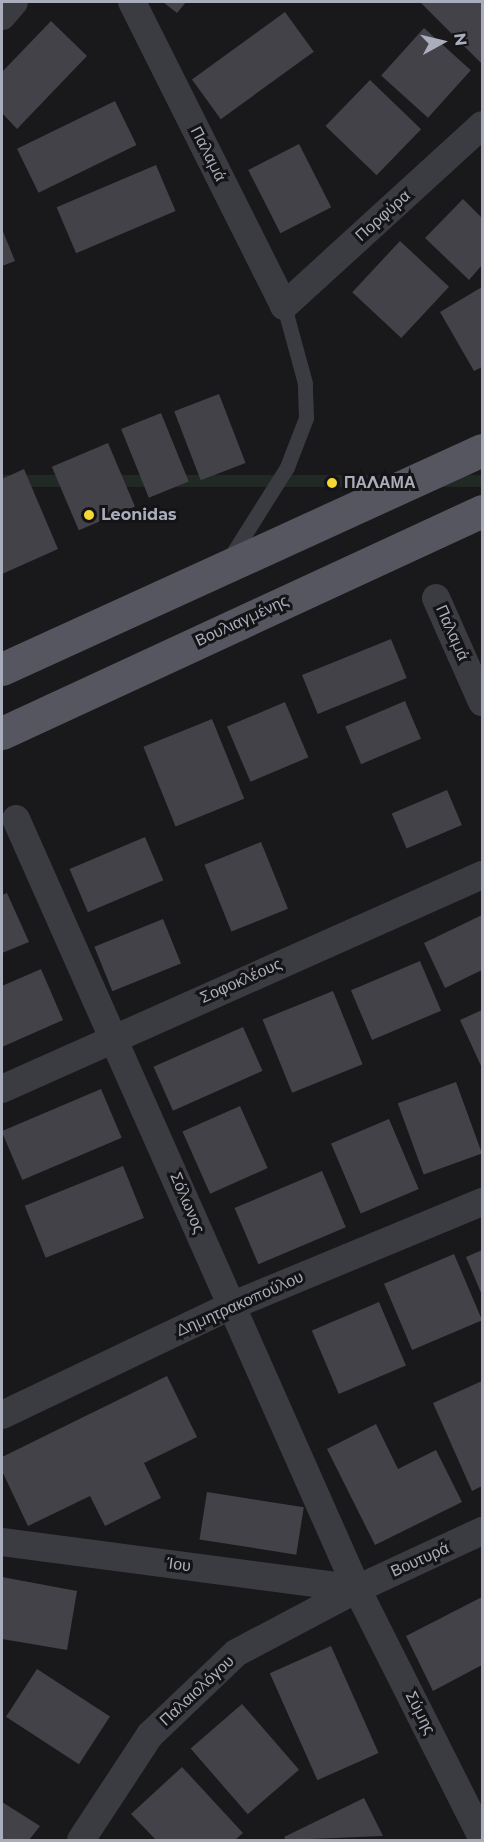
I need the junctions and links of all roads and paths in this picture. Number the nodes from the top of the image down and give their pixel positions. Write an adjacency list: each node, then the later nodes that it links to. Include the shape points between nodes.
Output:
1 (14, 2): 3 (street)
2 (132, 2): 5 (street, Παλαμά)
3 (2, 16)
4 (483, 125): 5 (street, Πορφύρα)
5 (284, 306): 8 (lane, via 305,382 306,418 287,467 236,540)
6 (483, 450): 8 (main road)
7 (483, 511): 12 (main road, Βουλιαγμένης)
8 (225, 567): 10 (main road)
9 (436, 598): 11 (street, Παλαμά)
10 (2, 669)
11 (483, 702)
12 (2, 733)
13 (16, 819): 15 (street, Σόλωνος)
14 (483, 875): 15 (street, Σοφοκλέους)
15 (115, 1036): 16 (street, Σοφοκλέους); 18 (street, Σόλωνος)
16 (2, 1089)
17 (483, 1202): 18 (street, Δημητρακοπούλου)
18 (231, 1306): 19 (street, Δημητρακοπούλου); 22 (street, Σόλωνος)
19 (2, 1415)
20 (483, 1531): 22 (street, Βουτυρά)
21 (2, 1542): 22 (street, Ίου)
22 (357, 1589): 23 (street, Σύμης); 24 (street, Παλαιολόγου, via 236,1653 150,1735)
23 (483, 1837)
24 (81, 1840)

